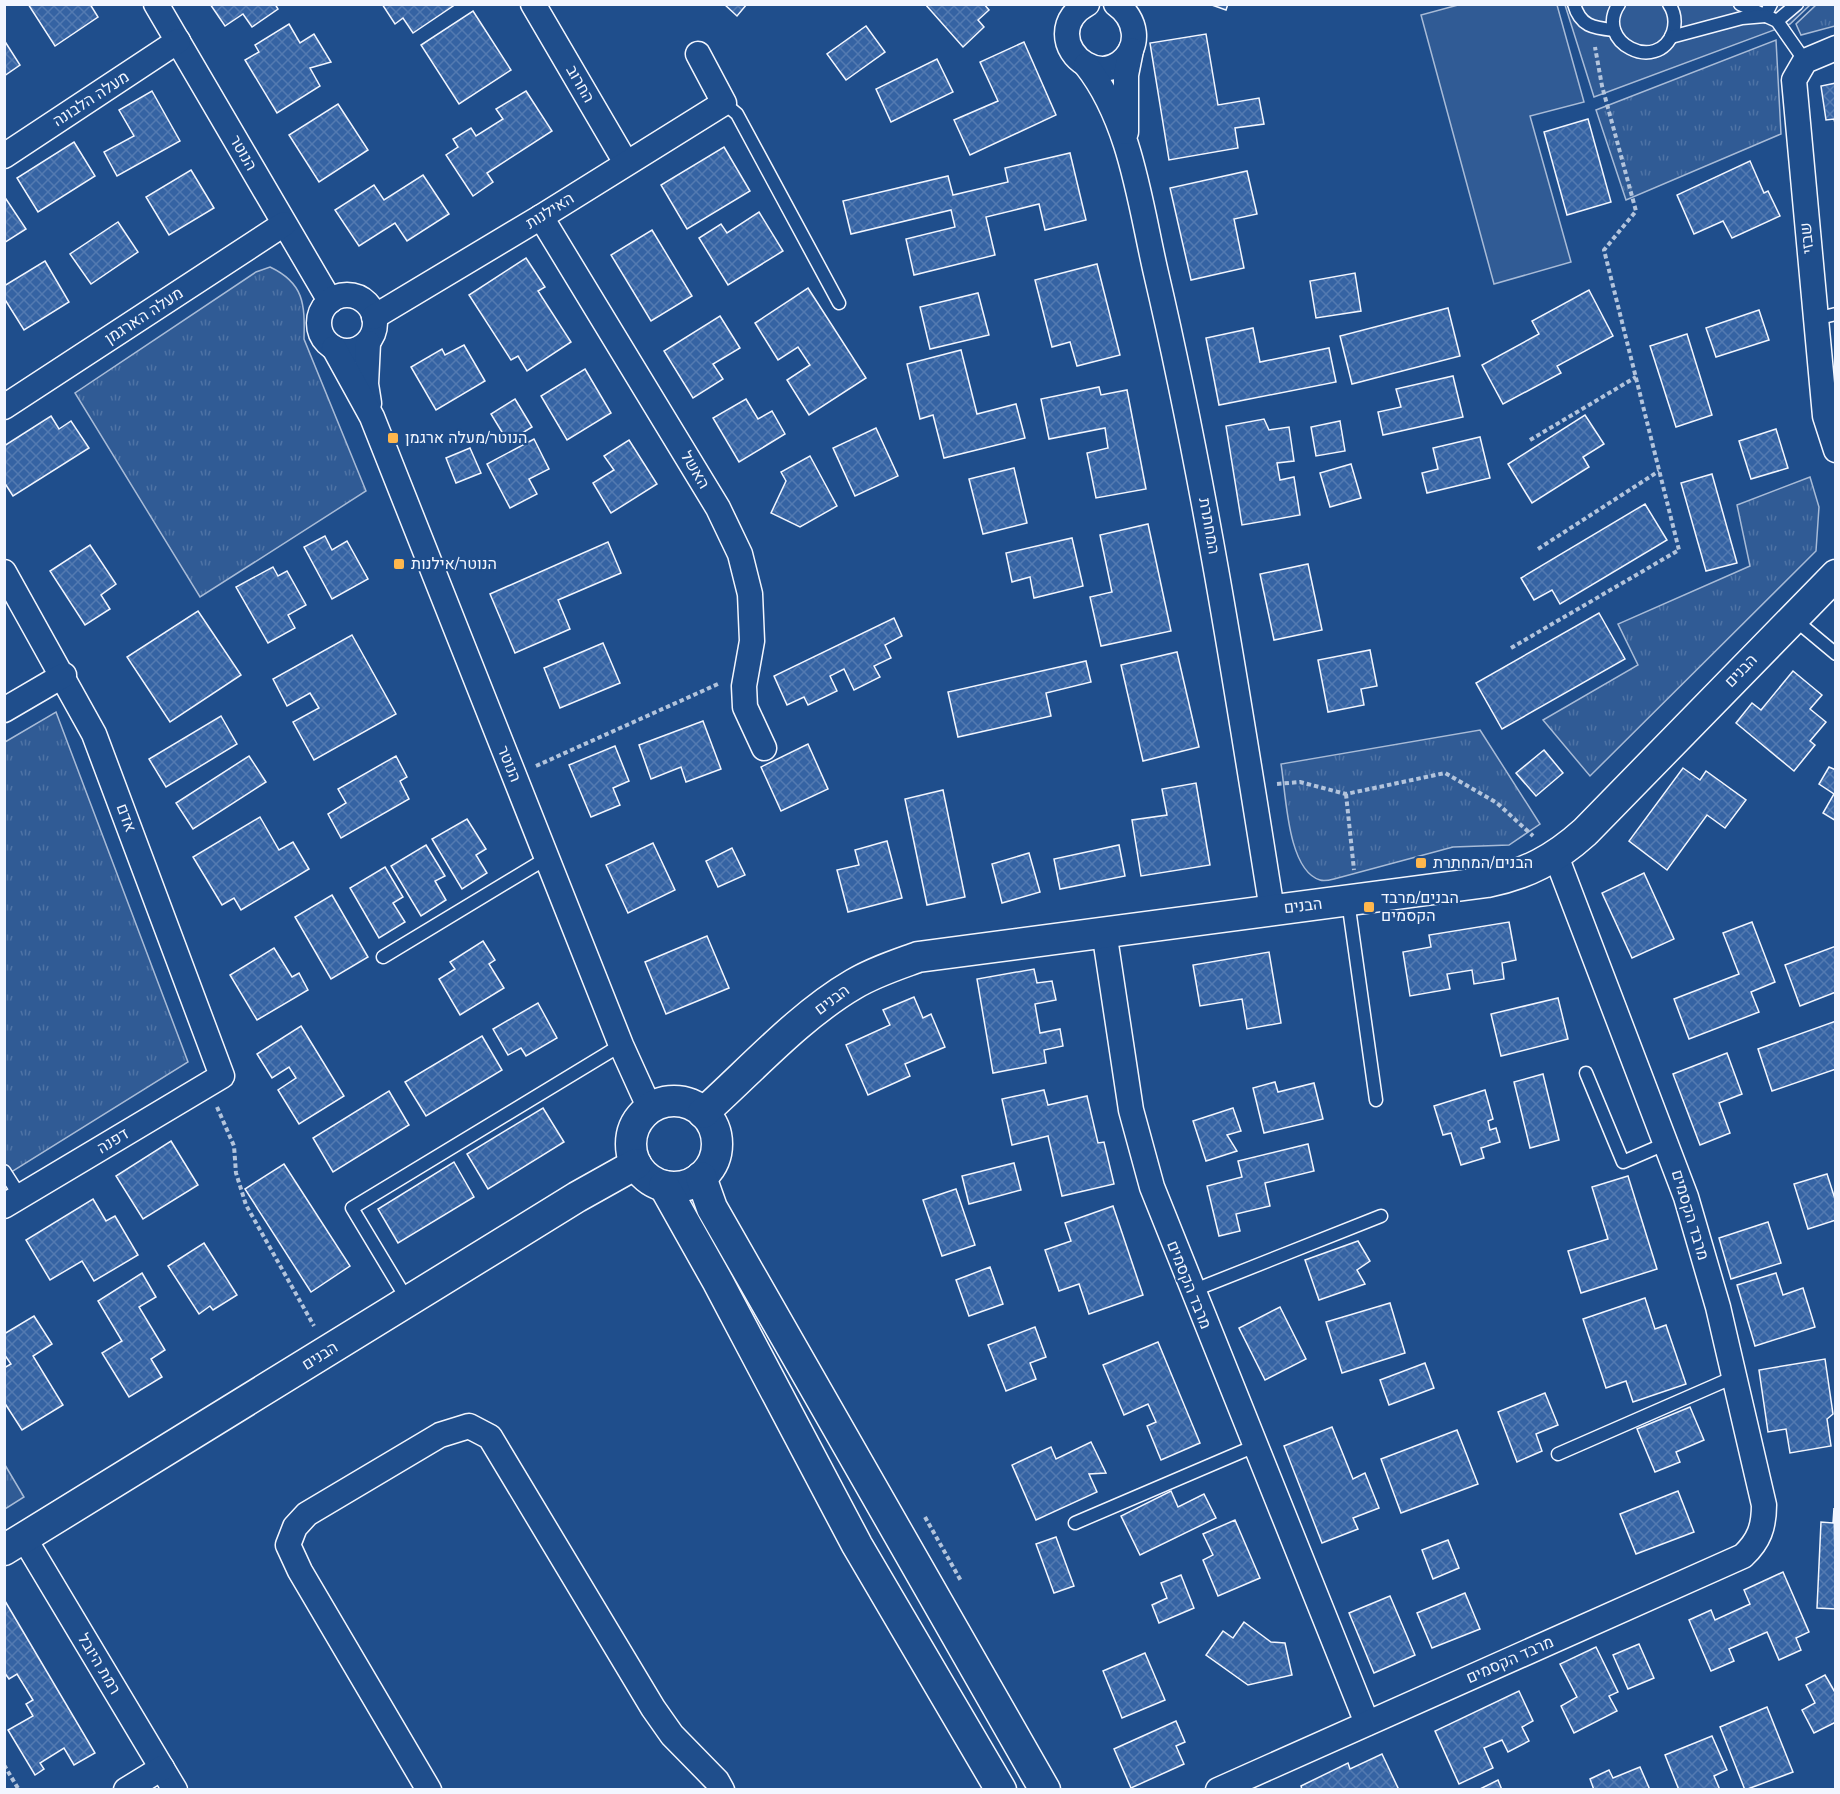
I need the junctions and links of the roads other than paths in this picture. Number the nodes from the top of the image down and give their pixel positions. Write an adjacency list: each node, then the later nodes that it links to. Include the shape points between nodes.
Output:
1 (156, 4): 14 (street, הנוטר)
2 (533, 4): 23 (street, החרוב)
3 (1574, 4): 12 (lane, via 1577,16 1592,28)
4 (1619, 4): 12 (lane, via 1613,19)
5 (1670, 4): 13 (lane, via 1675,18)
6 (1740, 4): 10 (lane)
7 (1797, 4): 11 (lane)
8 (1119, 5): 16 (street, המחתרת, via 1134,29)
9 (1075, 7): 19 (street, המחתרת, via 1068,24 1069,45 1076,58)
10 (1768, 10): 11 (lane); 13 (lane)
11 (1777, 21): 18 (lane)
12 (1614, 30): 13 (lane, via 1626,48 1636,52 1657,50)
13 (1671, 37)
14 (178, 41): 22 (street, מעלה הלבונה); 25 (street, הנוטר)
15 (1836, 48): 18 (street)
16 (1131, 50): 19 (street, via 1111,67); 21 (street, המחתרת, via 1126,75)
17 (698, 54): 20 (street)
18 (1805, 61): 29 (street, שבזי, via 1794,80 1794,98)
19 (1086, 65): 21 (street, המחתרת, via 1098,80)
20 (724, 103): 23 (street, האילנות); 27 (lane, via 737,114)
21 (1126, 147): 45 (street, המחתרת, via 1208,515)
22 (4, 156)
23 (626, 163): 24 (street, האילנות)
24 (541, 217): 28 (street, האילנות); 41 (street, האשל, via 718,508 740,554 750,594 752,641 744,686 745,706)
25 (284, 224): 26 (street, הנוטר); 32 (street, מעלה הארגמן)
26 (330, 302): 28 (street, via 347,295 356,297 364,301); 31 (street, via 320,317 320,326 322,335)
27 (839, 303)
28 (374, 316): 30 (street, via 375,326)
29 (1825, 317): 34 (street, שבזי, via 1825,416)
30 (368, 343): 31 (street, via 352,351); 33 (street, הנוטר, via 366,384)
31 (334, 348): 33 (street, הנוטר)
32 (4, 407)
33 (372, 417): 43 (street, הנוטר)
34 (1836, 450)
35 (4, 572): 39 (street, אדם)
36 (1836, 574): 37 (street, הבנים)
37 (1793, 618): 38 (lane); 42 (street, הבנים, via 1585,832)
38 (1836, 654)
39 (64, 675): 40 (street); 50 (street, אדם, via 94,734)
40 (4, 710)
41 (764, 748)
42 (1556, 856): 44 (street, הבנים, via 1503,879); 54 (street, מרבד הקסמים)
43 (546, 858): 47 (lane); 48 (street, הנוטר)
44 (1353, 899): 45 (street, הבנים); 51 (lane)
45 (1272, 910): 46 (street, הבנים)
46 (1104, 931): 53 (street, הבנים, via 949,951 885,968 819,1008); 61 (street, מרבד הקסמים, via 1131,1110 1162,1218)
47 (383, 957)
48 (621, 1045): 52 (street, הנוטר); 62 (lane, via 352,1208)
49 (1586, 1073): 54 (lane, via 1623,1162)
50 (215, 1080): 59 (street, דפנה)
51 (1376, 1100)
52 (650, 1109): 53 (street, via 674,1101 688,1103); 55 (street, via 634,1127 631,1143)
53 (703, 1113): 57 (street, via 717,1139 716,1154)
54 (1667, 1143): 63 (street, מרבד הקסמים, via 1702,1250)
55 (636, 1164): 58 (street, via 647,1178); 62 (street, הבנים)
56 (4, 1171): 59 (lane)
57 (701, 1177): 58 (street, via 684,1186); 75 (street, via 712,1208)
58 (664, 1186): 74 (street, via 857,1545)
59 (12, 1201)
60 (1382, 1216): 61 (lane)
61 (1192, 1291): 64 (street, מרבד הקסמים)
62 (409, 1302): 67 (street, הבנים)
63 (1734, 1377): 65 (lane); 68 (street, מרבד הקסמים, via 1764,1505 1761,1532 1743,1556)
64 (1255, 1446): 66 (lane); 68 (street, מרבד הקסמים)
65 (1558, 1454)
66 (1074, 1523)
67 (14, 1544): 69 (street, רמת היובל)
68 (1367, 1724): 76 (street)
69 (162, 1768): 70 (street); 71 (street, רמת היובל)
70 (126, 1790)
71 (175, 1790)
72 (429, 1790): 73 (street, via 288,1545 306,1514 440,1435 469,1426 490,1437 653,1708)
73 (722, 1790)
74 (1001, 1790)
75 (1045, 1790)
76 (1218, 1790)

